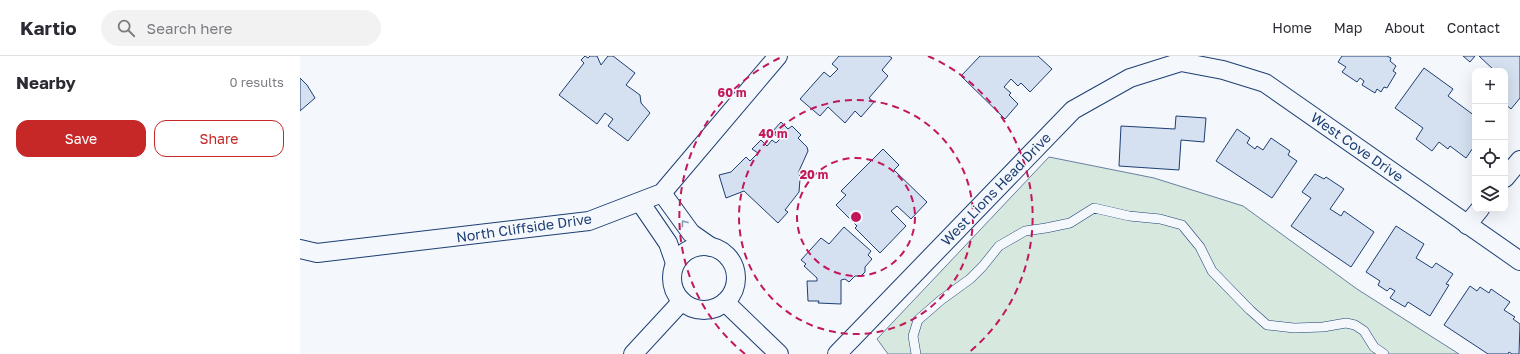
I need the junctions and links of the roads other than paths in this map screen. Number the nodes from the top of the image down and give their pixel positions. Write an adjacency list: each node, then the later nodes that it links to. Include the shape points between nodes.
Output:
1 (778, 56): 5 (street, North Cliffside Drive)
2 (1181, 59): 8 (street, West Cove Drive, via 1265,83); 17 (street, West Lions Head Drive, via 1130,78 1073,110)
3 (1520, 160): 4 (street)
4 (1507, 176)
5 (662, 193): 6 (street, North Cliffside Drive); 9 (street, one-way to 5, via 691,233)
6 (640, 202): 10 (street, North Cliffside Drive, via 588,221 317,253); 12 (street, via 668,243)
7 (1478, 212): 8 (street)
8 (1467, 225): 11 (street, West Cove Drive)
9 (711, 247): 12 (street, via 700,246 690,249); 14 (street, via 729,258 734,268 734,289)
10 (300, 249)
11 (1520, 261)
12 (675, 263): 13 (street, via 672,283 675,293)
13 (682, 301): 14 (street, via 700,310 710,310); 15 (street)
14 (725, 302): 16 (street)
15 (633, 354)
16 (779, 354)
17 (837, 354)
18 (916, 354): 19 (lane, via 913,336 918,320 970,279 999,246 1025,231 1070,223 1094,208 1182,225 1200,246 1212,272 1267,325 1294,328 1346,323 1355,325 1364,331 1374,347)
19 (1384, 354)

